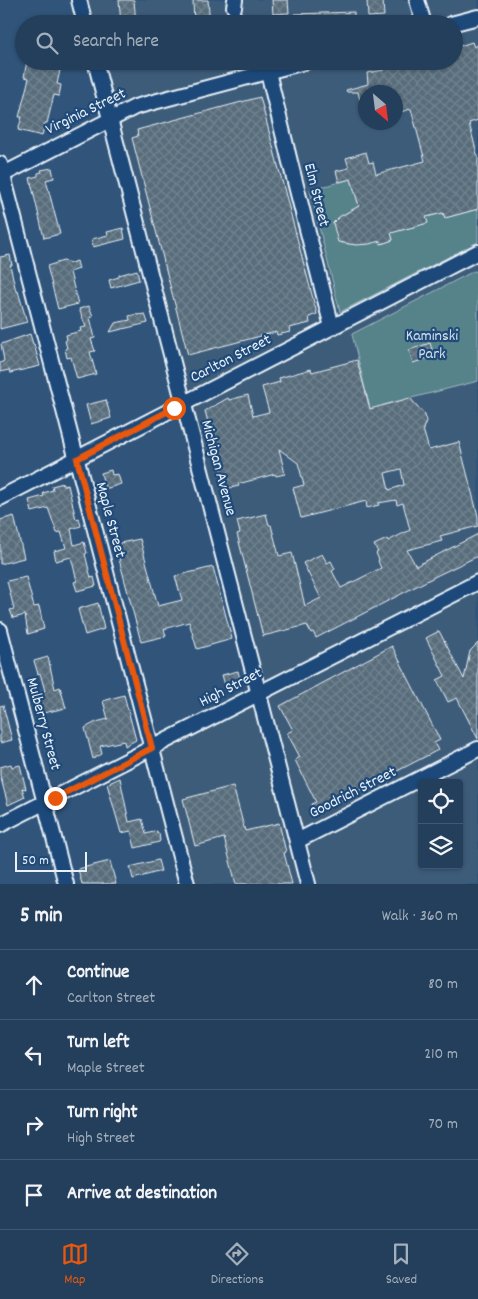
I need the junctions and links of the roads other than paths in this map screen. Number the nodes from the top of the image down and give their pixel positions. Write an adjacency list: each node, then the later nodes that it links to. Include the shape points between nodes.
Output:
1 (79, 0): 3 (street)
2 (417, 0): 4 (street)
3 (83, 15)
4 (421, 15)
5 (478, 17): 6 (street)
6 (463, 21)
7 (97, 70): 10 (street, Michigan Avenue)
8 (275, 70): 9 (street, Virginia Street)
9 (268, 72): 10 (street, Virginia Street, via 135,106); 13 (street, Elm Street)
10 (110, 119): 11 (street, Virginia Street); 14 (street, Michigan Avenue)
11 (1, 171): 15 (street, Maple Street)
12 (478, 252): 13 (street, Carlton Street)
13 (332, 327): 14 (street, Carlton Street)
14 (184, 404): 15 (street, Carlton Street); 19 (street, Michigan Avenue)
15 (77, 459): 16 (street, Carlton Street); 20 (street, Maple Street)
16 (0, 498)
17 (478, 582): 19 (street, High Street)
18 (0, 630): 22 (street, Mulberry Street)
19 (259, 694): 20 (street, High Street); 24 (street, Michigan Avenue)
20 (152, 748): 22 (street, High Street); 26 (street, Maple Street)
21 (478, 748): 24 (street, Goodrich Street)
22 (45, 803): 23 (street, High Street); 25 (street, Mulberry Street)
23 (0, 826)
24 (297, 842): 27 (street, Michigan Avenue)
25 (66, 884)
26 (187, 884)
27 (308, 884)

